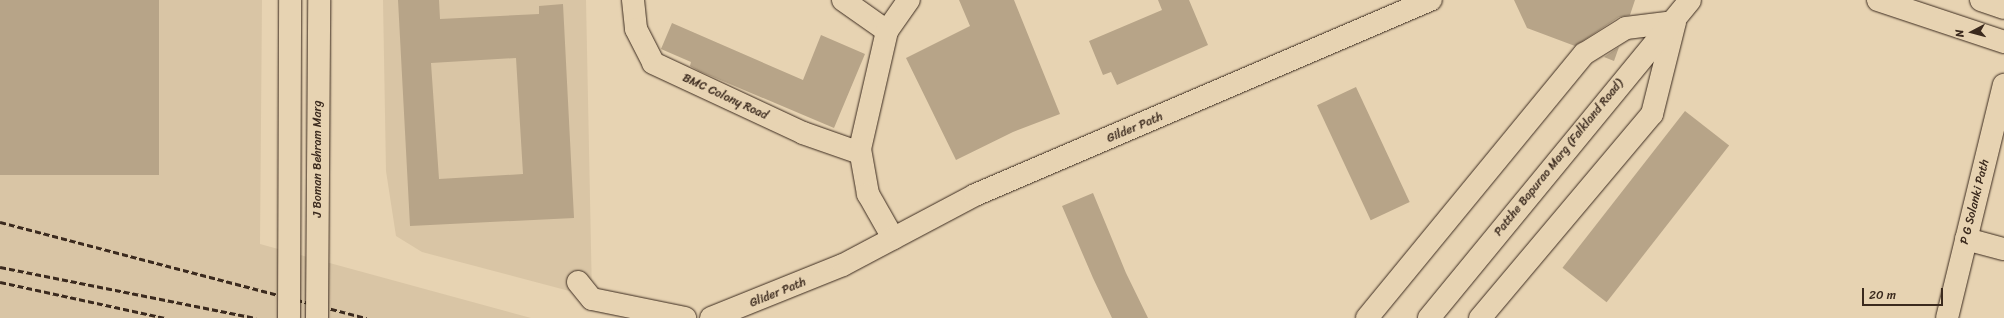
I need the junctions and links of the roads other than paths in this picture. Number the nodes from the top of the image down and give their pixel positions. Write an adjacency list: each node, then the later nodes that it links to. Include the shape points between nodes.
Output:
1 (290, 0): 20 (street, bridge)
2 (319, 0): 21 (street, J Boman Behram Marg, bridge)
3 (633, 0): 14 (street, BMC Colony Road, via 636,29 653,63 803,133)
4 (843, 0): 11 (street)
5 (909, 0): 11 (street)
6 (1431, 0): 15 (street, Gilder Path, via 975,195)
7 (1878, 0): 12 (street)
8 (1981, 0): 10 (street)
9 (1690, 7): 24 (street, via 1626,28 1584,54); 25 (street, Patthe Bapurao Marg (Falkland Road), via 1623,78); 26 (street, via 1652,114)
10 (2004, 8)
11 (887, 31): 14 (street)
12 (2004, 42)
13 (2004, 85): 16 (street, P G Solanki Path)
14 (860, 153): 15 (street, via 868,194)
15 (893, 238): 18 (street, Gilder Path)
16 (1966, 239): 17 (street); 27 (street, P G Solanki Path)
17 (2004, 249)
18 (843, 265): 23 (street, Glider Path)
19 (578, 282): 22 (street, via 592,299)
20 (289, 318)
21 (317, 318)
22 (685, 318)
23 (711, 318)
24 (1367, 318)
25 (1429, 318)
26 (1480, 318)
27 (1946, 318)

